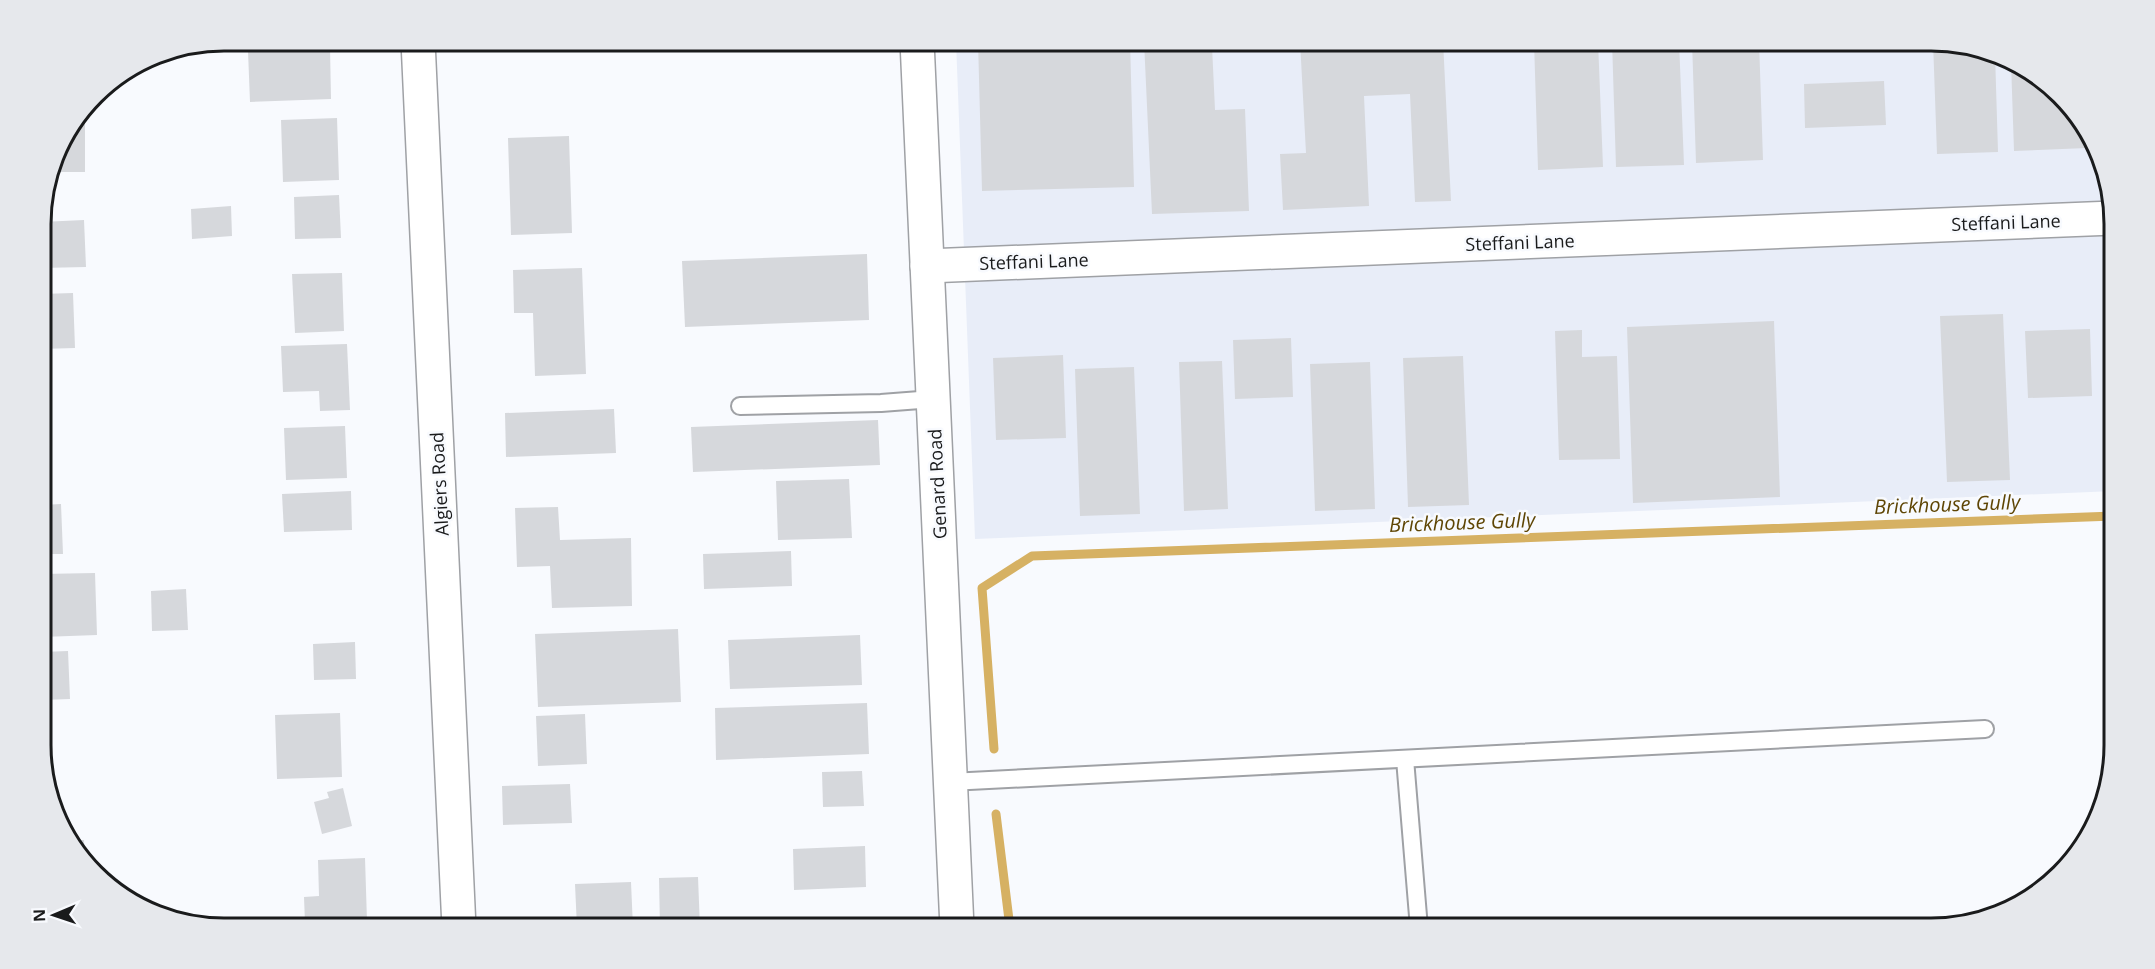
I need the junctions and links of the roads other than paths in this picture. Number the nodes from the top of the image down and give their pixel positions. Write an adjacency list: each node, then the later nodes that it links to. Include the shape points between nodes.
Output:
1 (419, 51): 10 (street, Algiers Road)
2 (917, 51): 4 (street, Genard Road)
3 (2104, 218): 4 (street, Steffani Lane)
4 (927, 266): 5 (street, Genard Road)
5 (933, 399): 6 (lane); 9 (street, Genard Road)
6 (741, 406)
7 (1985, 729): 8 (lane)
8 (1405, 759): 9 (lane); 12 (lane)
9 (950, 782): 11 (street, Genard Road)
10 (459, 918)
11 (957, 918)
12 (1418, 918)

